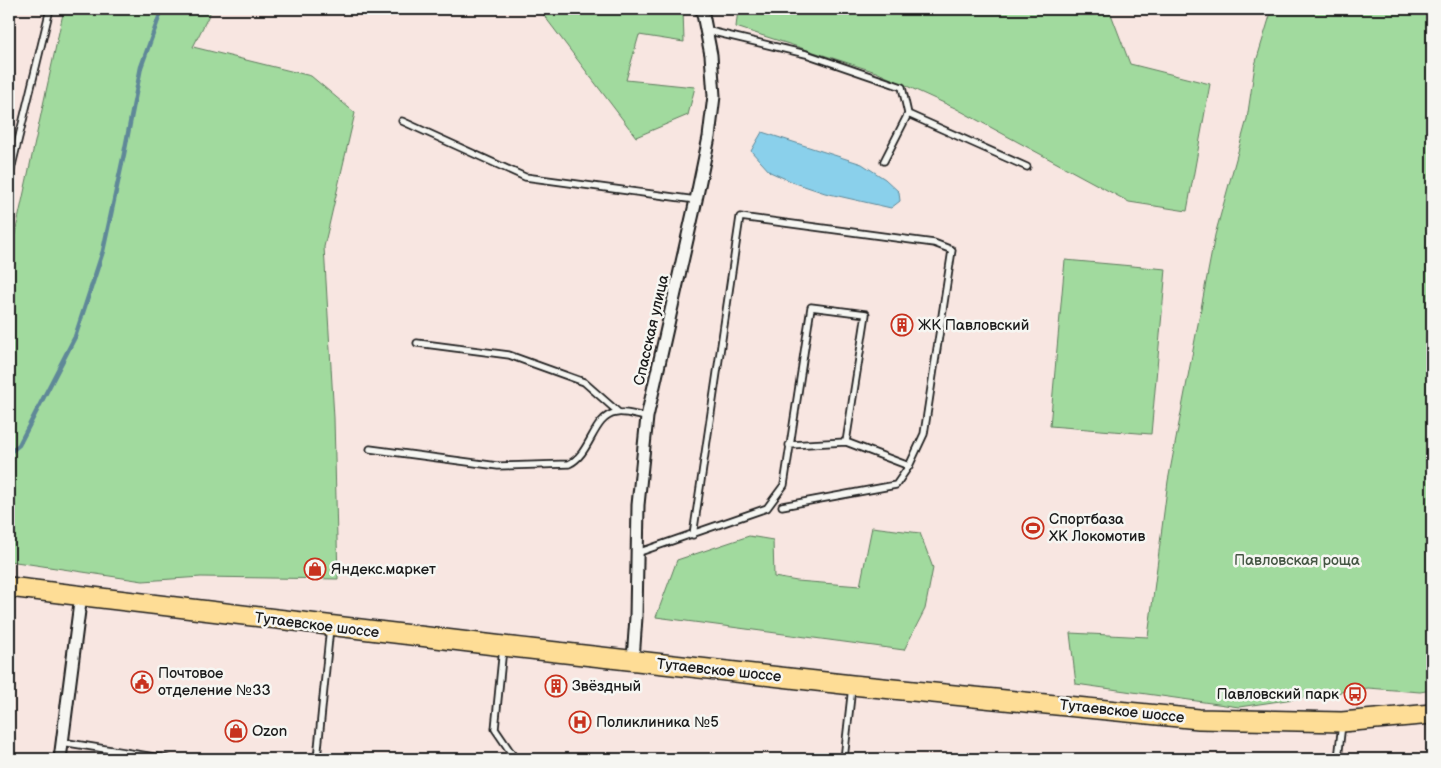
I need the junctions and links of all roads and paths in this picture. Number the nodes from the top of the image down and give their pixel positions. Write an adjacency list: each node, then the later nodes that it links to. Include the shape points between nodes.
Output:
1 (50, 9): 8 (lane)
2 (702, 9): 3 (street, Спасская улица)
3 (705, 30): 4 (lane, via 806,54 902,87); 9 (street, Спасская улица, via 714,96)
4 (908, 114): 6 (lane); 7 (lane)
5 (402, 121): 9 (lane, via 525,177)
6 (884, 161)
7 (1027, 167)
8 (9, 178)
9 (696, 200): 12 (street, Спасская улица)
10 (417, 343): 11 (lane, via 509,355 584,382)
11 (618, 412): 12 (lane); 15 (lane, via 603,419 583,452 569,464 498,466)
12 (647, 417): 19 (street, Спасская улица, via 638,505)
13 (846, 442): 14 (lane); 14 (lane, via 866,314 811,307); 16 (lane)
14 (789, 445): 18 (lane, via 784,485 768,508)
15 (370, 449)
16 (909, 466): 17 (lane, via 896,485); 18 (lane, via 924,434 952,250 934,243 740,217)
17 (782, 506)
18 (693, 535): 19 (lane)
19 (637, 553): 24 (street, Спасская улица)
20 (9, 587): 21 (main road, Тутаевское шоссе)
21 (81, 595): 22 (main road, Тутаевское шоссе); 28 (street)
22 (330, 626): 23 (main road, Тутаевское шоссе); 32 (lane)
23 (503, 646): 24 (main road, Тутаевское шоссе); 33 (lane, via 494,729 512,754)
24 (633, 660): 25 (main road, Тутаевское шоссе)
25 (852, 685): 27 (main road, Тутаевское шоссе, via 1199,719); 34 (lane)
26 (1432, 714): 27 (main road, Тутаевское шоссе)
27 (1342, 722): 35 (lane)
28 (62, 742): 29 (lane); 30 (street)
29 (138, 757): 31 (lane)
30 (60, 759)
31 (166, 759)
32 (317, 759)
33 (512, 759)
34 (844, 759)
35 (1338, 759)

